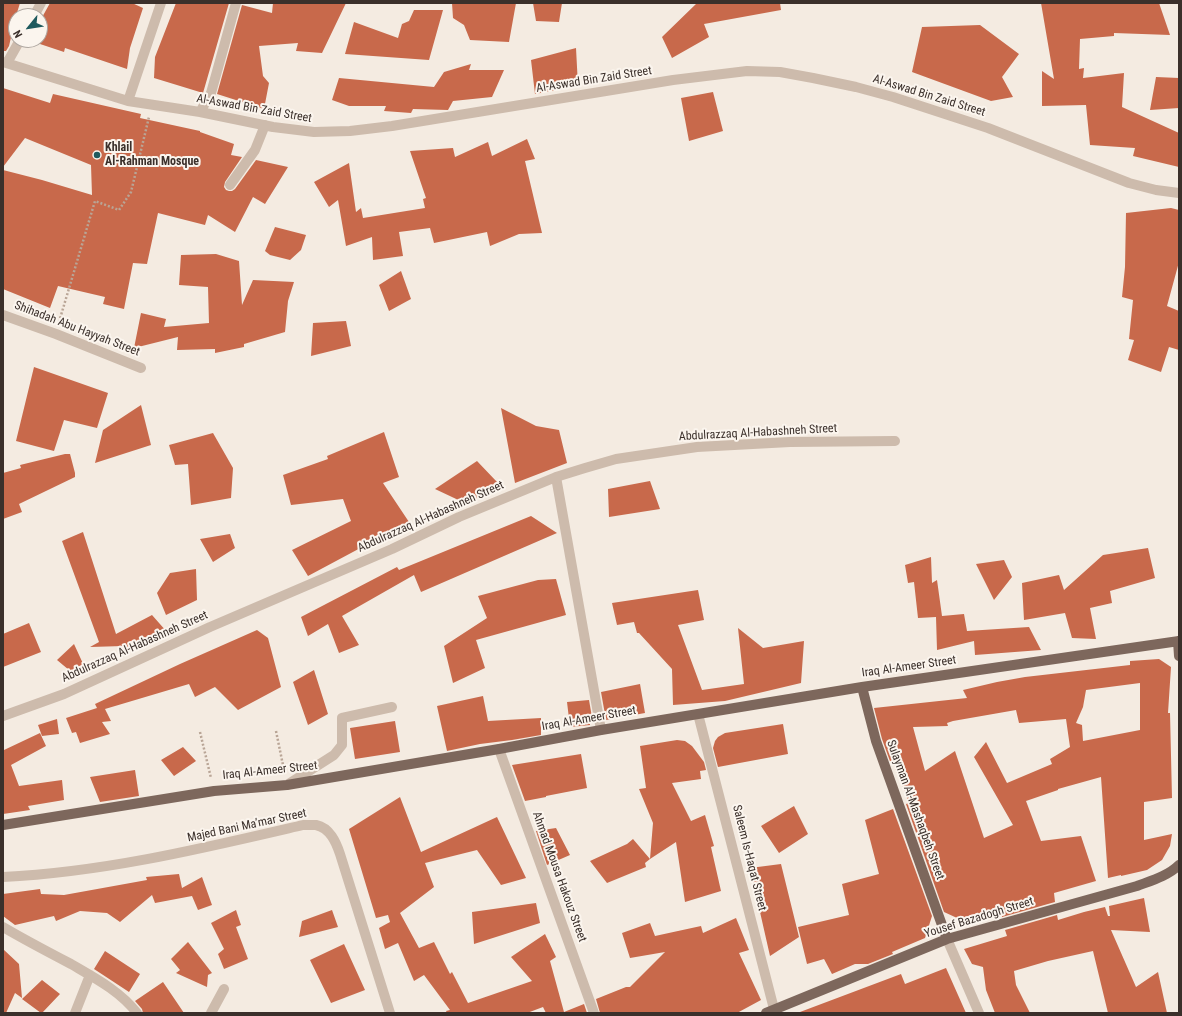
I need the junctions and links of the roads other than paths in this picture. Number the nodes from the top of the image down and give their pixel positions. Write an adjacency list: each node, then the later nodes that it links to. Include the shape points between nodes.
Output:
1 (161, 3): 5 (street)
2 (236, 3): 6 (street, via 211,93)
3 (15, 48): 4 (street)
4 (5, 63): 5 (street, Al-Aswad Bin Zaid Street)
5 (128, 101): 6 (street, Al-Aswad Bin Zaid Street)
6 (200, 112): 7 (street, Al-Aswad Bin Zaid Street)
7 (264, 125): 8 (street, via 256,150); 9 (street, Al-Aswad Bin Zaid Street, via 314,132 350,131 673,80 747,71 780,72 856,87 893,98 988,128 1129,183)
8 (230, 185)
9 (1179, 193)
10 (3, 315): 11 (street, Shihadah Abu Hayyah Street)
11 (141, 368)
12 (894, 441): 13 (street, Abdulrazzaq Al-Habashneh Street, via 790,442 697,447 616,459)
13 (556, 477): 19 (street, Abdulrazzaq Al-Habashneh Street, via 210,627 64,694); 20 (street)
14 (1178, 641): 15 (main road); 16 (main road, Iraq Al-Ameer Street)
15 (1179, 656)
16 (862, 687): 18 (main road, Iraq Al-Ameer Street); 27 (main road, Sulayman Al-Mashaqbeh Street, via 876,741)
17 (392, 707): 22 (street, via 342,718 342,745 334,755)
18 (698, 714): 20 (main road, Iraq Al-Ameer Street); 30 (street, Saleem Is-Haqat Street)
19 (3, 716)
20 (601, 730): 21 (main road, Iraq Al-Ameer Street)
21 (499, 749): 22 (main road, Iraq Al-Ameer Street); 35 (street, Ahmad Mousa Hakouz Street)
22 (287, 784): 23 (main road, Iraq Al-Ameer Street, via 214,791)
23 (3, 825)
24 (1179, 865): 27 (main road, Yousef Bazadogh Street, via 1176,869 1137,886)
25 (3, 877): 34 (street, Majed Bani Ma’mar Street, via 120,864 211,847 303,825 316,825 331,834 336,843)
26 (3, 927): 28 (street)
27 (947, 939): 30 (main road, Yousef Bazadogh Street); 36 (street)
28 (90, 975): 31 (street); 32 (street, via 124,998)
29 (224, 989): 33 (street)
30 (772, 1012)
31 (75, 1013)
32 (137, 1013)
33 (210, 1013)
34 (390, 1013)
35 (594, 1013)
36 (979, 1013)

